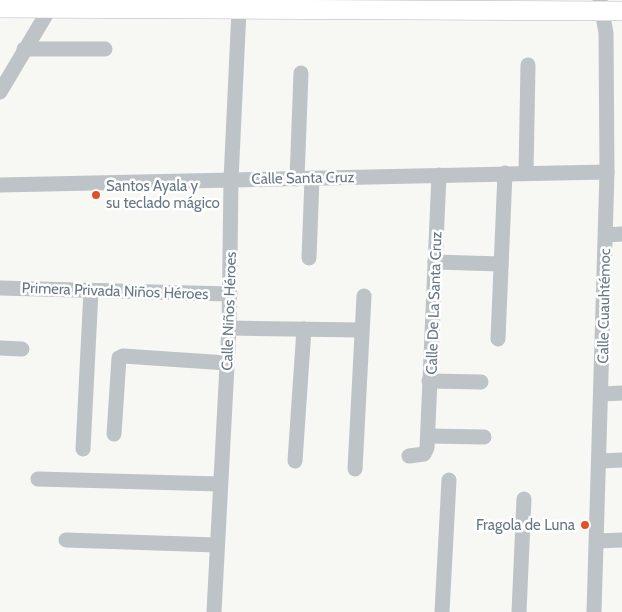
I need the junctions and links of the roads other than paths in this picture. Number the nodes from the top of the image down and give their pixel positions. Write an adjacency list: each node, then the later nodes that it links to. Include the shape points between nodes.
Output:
1 (91, 4): 5 (main road); 7 (main road)
2 (266, 5): 3 (main road); 5 (main road)
3 (386, 5): 4 (main road)
4 (601, 6): 8 (main road); 15 (street, Calle Cuauhtémoc, via 606,33)
5 (228, 7): 19 (street, Calle Niños Héroes)
6 (0, 8): 7 (main road)
7 (50, 8): 9 (street)
8 (622, 11)
9 (24, 49): 10 (street); 13 (street)
10 (105, 49)
11 (528, 65): 14 (street)
12 (301, 73): 18 (street)
13 (2, 83)
14 (526, 172): 15 (street, Calle Santa Cruz); 16 (street, Calle Santa Cruz)
15 (607, 172): 22 (street, Calle Cuauhtémoc)
16 (505, 173): 17 (street, Calle Santa Cruz); 25 (street)
17 (438, 175): 18 (street, Calle Santa Cruz); 24 (street, Calle De La Santa Cruz)
18 (305, 178): 19 (street, Calle Santa Cruz); 23 (street)
19 (231, 180): 20 (street, Calle Santa Cruz); 28 (street, Calle Niños Héroes)
20 (0, 185)
21 (622, 234): 22 (street)
22 (606, 235): 39 (street, Calle Cuauhtémoc)
23 (309, 258)
24 (435, 262): 25 (street); 37 (street, Calle De La Santa Cruz)
25 (501, 264): 33 (street)
26 (0, 288): 27 (street, Primera Privada Niños Héroes)
27 (92, 291): 28 (street, Primera Privada Niños Héroes); 44 (street)
28 (230, 294): 30 (street, Calle Niños Héroes)
29 (364, 296): 32 (street)
30 (229, 328): 31 (street); 36 (street, Calle Niños Héroes)
31 (304, 329): 32 (street); 47 (street)
32 (361, 330): 49 (street)
33 (498, 339)
34 (0, 348): 35 (street)
35 (22, 349)
36 (227, 363): 41 (street, via 121,356 118,360); 52 (street, Calle Niños Héroes)
37 (429, 381): 38 (street, Calle De La Santa Cruz); 42 (street)
38 (481, 382)
39 (602, 394): 40 (street); 48 (street, Calle Cuauhtémoc)
40 (622, 394)
41 (114, 434)
42 (428, 436): 43 (street); 45 (street, via 426,453)
43 (484, 438)
44 (83, 449)
45 (409, 456)
46 (622, 460): 48 (street)
47 (295, 461)
48 (600, 461): 55 (street, Calle Cuauhtémoc)
49 (355, 469)
50 (38, 479): 52 (street)
51 (449, 480): 59 (street)
52 (220, 484): 57 (street, Calle Niños Héroes)
53 (524, 499): 60 (street)
54 (66, 540): 57 (street)
55 (597, 540): 56 (street); 61 (street, Calle Cuauhtémoc)
56 (622, 540)
57 (217, 545): 58 (street, Calle Niños Héroes)
58 (214, 612)
59 (442, 612)
60 (519, 612)
61 (594, 612)

